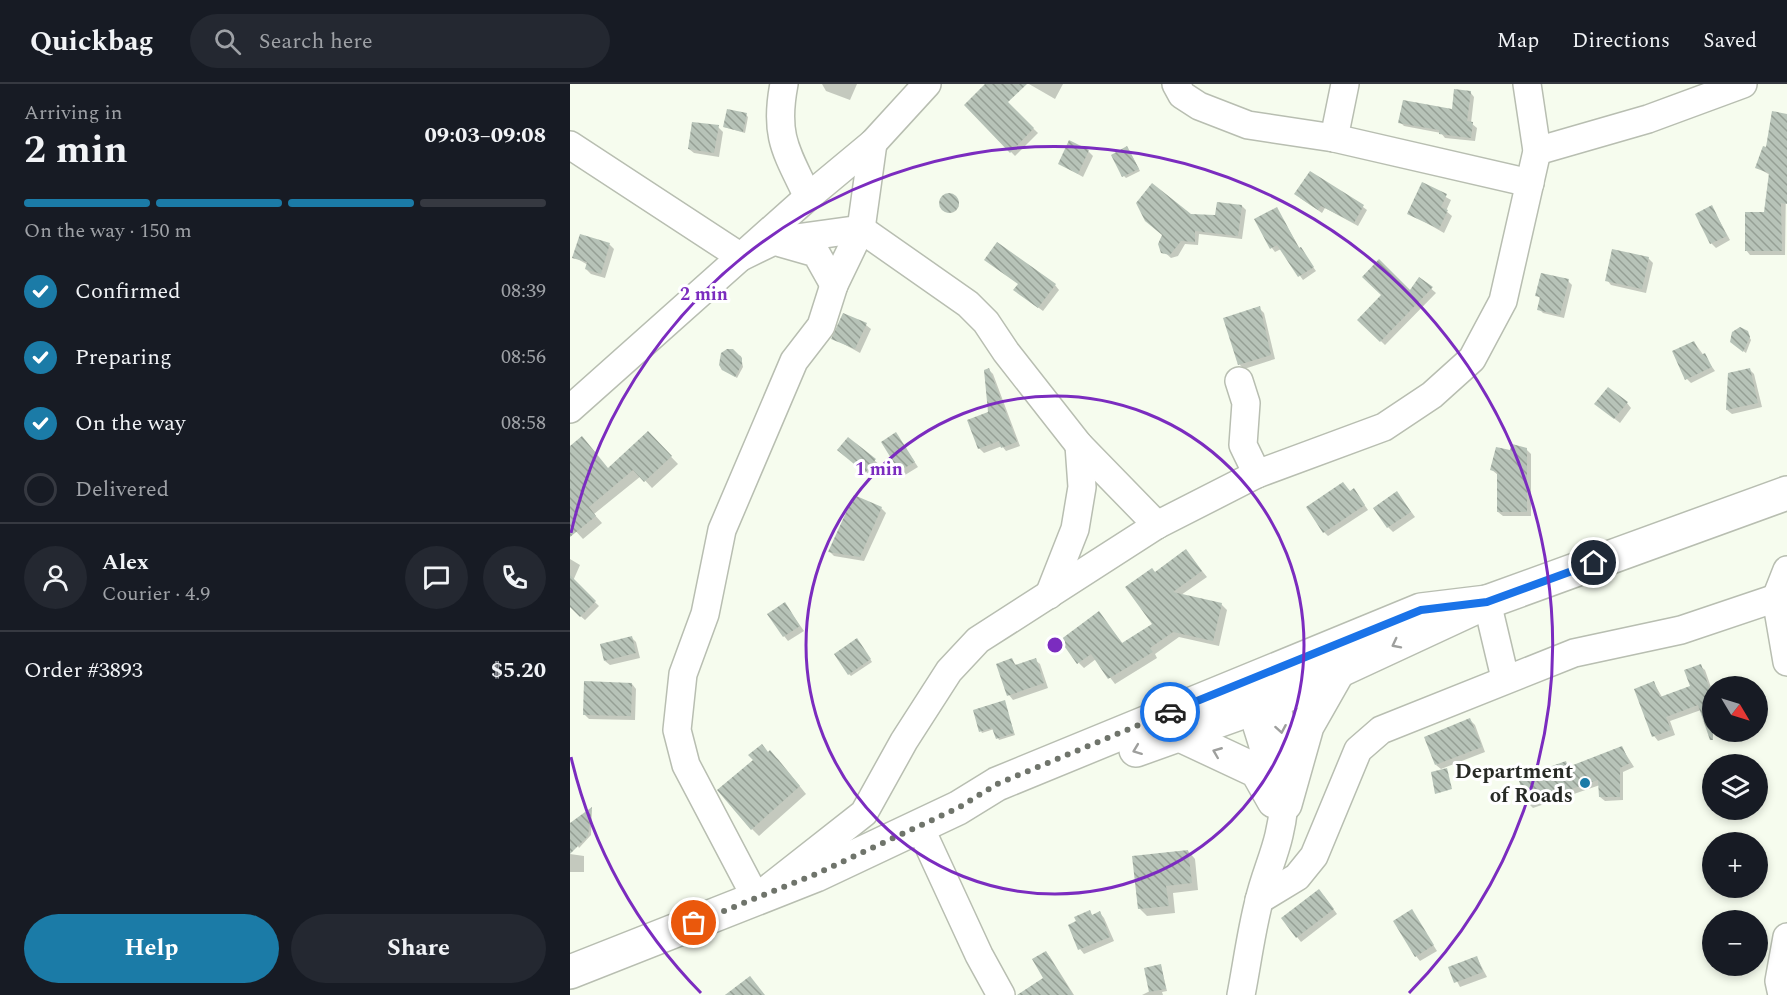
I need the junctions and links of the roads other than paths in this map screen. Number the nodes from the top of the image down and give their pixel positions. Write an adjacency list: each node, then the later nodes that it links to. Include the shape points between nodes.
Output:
1 (784, 84): 12 (street, via 779,116 783,146)
2 (927, 84): 8 (street)
3 (1176, 84): 7 (street, via 1182,95 1199,106 1248,125)
4 (1345, 84): 7 (street)
5 (1527, 84): 10 (street)
6 (1743, 84): 10 (street, via 1648,119)
7 (1334, 138): 11 (street)
8 (873, 143): 12 (street); 13 (street)
9 (570, 145): 15 (street)
10 (1537, 151): 11 (street)
11 (1530, 183): 20 (street, via 1503,301 1472,359 1432,395 1384,427)
12 (808, 196): 15 (street)
13 (861, 229): 14 (street); 16 (street); 19 (street, via 968,304 986,322)
14 (774, 241): 15 (street); 16 (street, via 816,253)
15 (741, 257): 18 (street)
16 (834, 285): 35 (street, via 821,326 794,361 722,530 705,614 683,674 677,730 686,765)
17 (1239, 381): 20 (street, via 1246,404 1243,445)
18 (570, 409)
19 (1079, 445): 22 (street); 24 (street, via 1082,487 1075,529)
20 (1257, 474): 22 (street)
21 (1787, 493): 26 (highway)
22 (1157, 525): 24 (street)
23 (1787, 570): 25 (street)
24 (1049, 595): 35 (street, via 978,640 949,670 864,813)
25 (1776, 598): 27 (street); 29 (street, via 1681,630 1574,653)
26 (1487, 602): 28 (highway, one-way to 28); 29 (street); 30 (highway, via 1421,610)
27 (1787, 658)
28 (1336, 675): 30 (highway); 32 (highway, via 1307,726)
29 (1505, 678): 36 (street, via 1381,730 1358,750 1314,856 1297,877)
30 (1259, 691): 31 (highway); 32 (street, via 1268,762); 33 (highway, via 997,784)
31 (1178, 734): 32 (highway, one-way to 31, via 1257,771); 33 (highway, one-way to 33, via 1004,801)
32 (1280, 803): 36 (street, via 1279,837)
33 (958, 808): 34 (highway)
34 (919, 825): 35 (highway); 39 (street)
35 (756, 898): 38 (highway)
36 (1259, 900): 40 (street)
37 (1787, 937): 41 (street, via 1779,981)
38 (570, 972)
39 (1001, 995)
40 (1241, 995)
41 (1782, 995)

